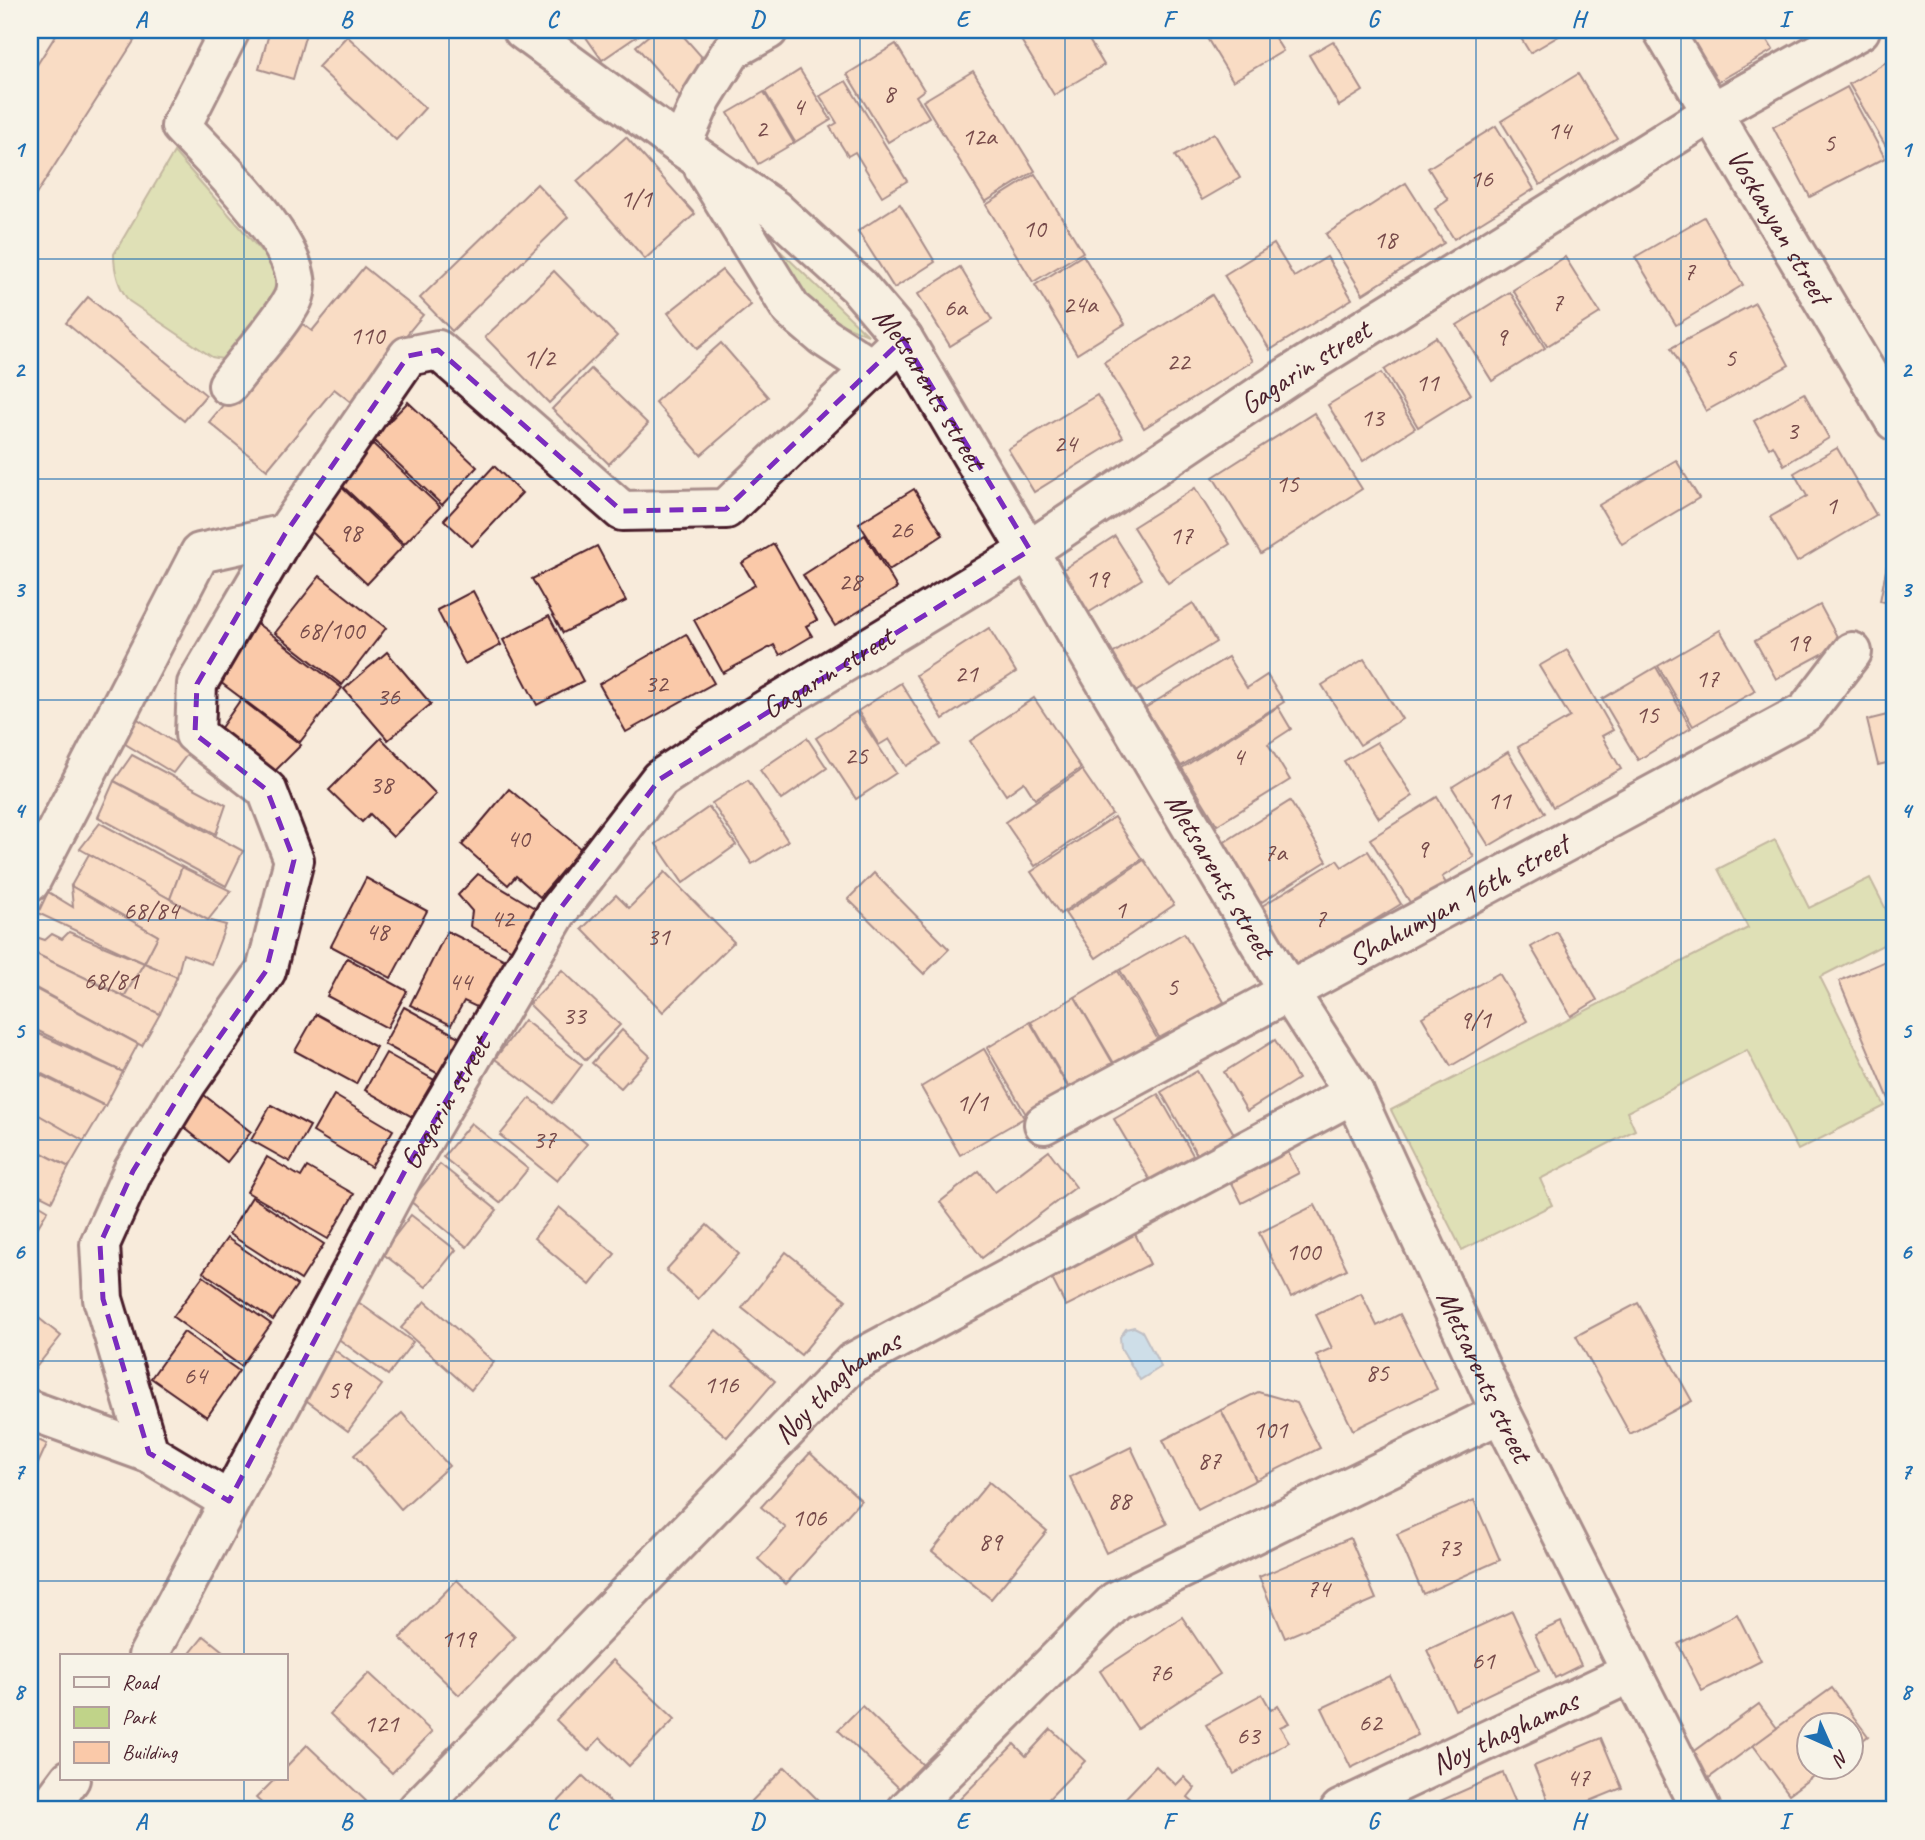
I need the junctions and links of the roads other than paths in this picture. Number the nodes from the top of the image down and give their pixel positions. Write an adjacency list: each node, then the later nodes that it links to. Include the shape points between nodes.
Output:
1 (230, 30): 11 (street, via 181,125 276,232 293,264 294,298)
2 (523, 30): 8 (street, Metsarents street)
3 (768, 30): 6 (street)
4 (1663, 30): 7 (street, Voskanyan street)
5 (1860, 30): 7 (street, Gagarin street)
6 (726, 40): 8 (street, via 702,98)
7 (1714, 111): 12 (street, Voskanyan street); 14 (street, Gagarin street, via 1292,374)
8 (689, 152): 9 (street, Metsarents street, via 775,210 858,286); 10 (street, via 791,309)
9 (903, 339): 10 (street); 14 (street, Metsarents street)
10 (871, 368): 13 (street, via 726,509 622,511 438,350 408,356)
11 (228, 385)
12 (1895, 422)
13 (285, 534): 16 (street, via 200,553); 22 (street, via 197,684 195,734 267,790 294,860 266,971 187,1083 134,1171 100,1244 103,1299)
14 (1030, 550): 17 (street, Metsarents street); 23 (street, Gagarin street, via 660,779 549,925 407,1167)
15 (1852, 652): 17 (street, Shahumyan 16th street, via 1806,712)
16 (30, 882)
17 (1289, 992): 18 (street, Metsarents street); 19 (street, Shahumyan 16th street)
18 (1354, 1093): 21 (street, Metsarents street); 28 (street, Noy thaghamas, via 852,1363)
19 (1044, 1124)
20 (30, 1410): 22 (street)
21 (1501, 1413): 25 (street, Metsarents street); 29 (street, via 1116,1601)
22 (149, 1453): 23 (street)
23 (229, 1501): 24 (street, Gagarin street)
24 (149, 1654)
25 (1629, 1673): 30 (street, Noy thaghamas); 31 (street, Metsarents street)
26 (69, 1780): 27 (street)
27 (47, 1810)
28 (417, 1810)
29 (907, 1810)
30 (1340, 1810)
31 (1701, 1810)

